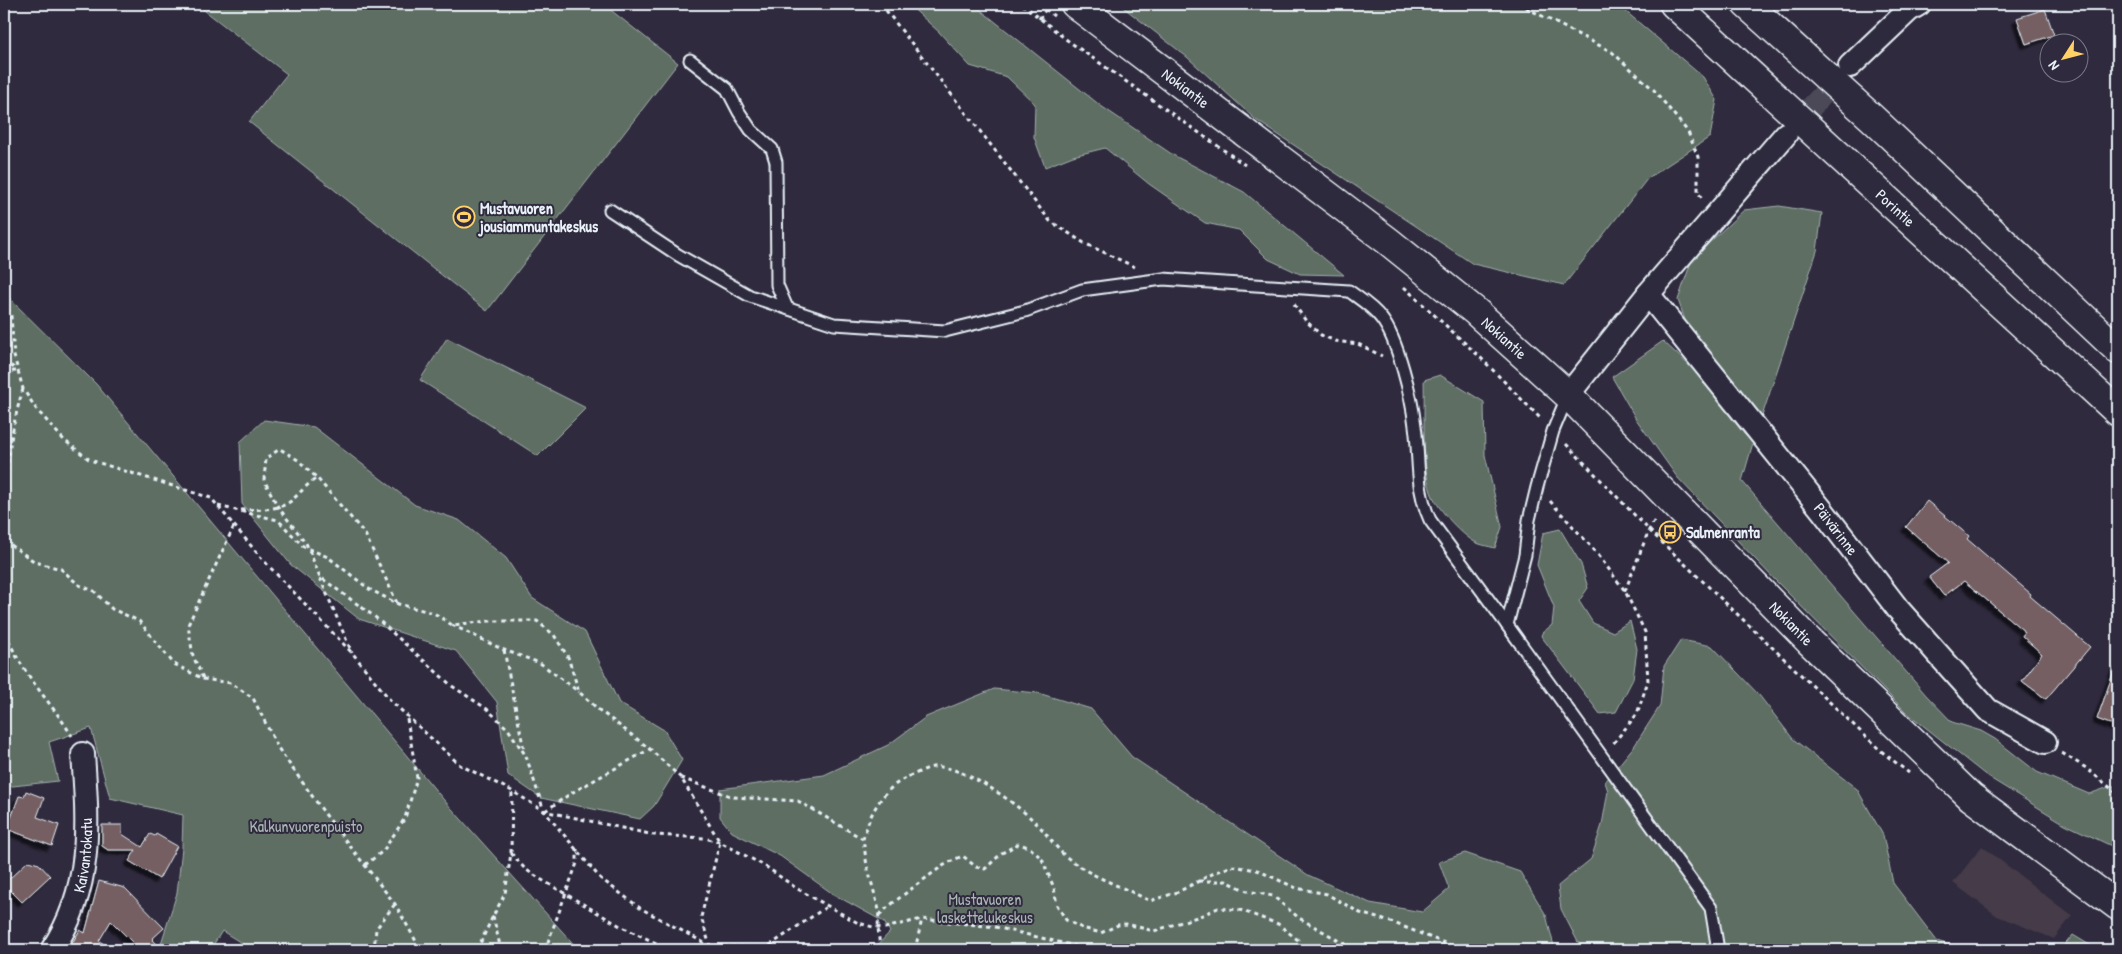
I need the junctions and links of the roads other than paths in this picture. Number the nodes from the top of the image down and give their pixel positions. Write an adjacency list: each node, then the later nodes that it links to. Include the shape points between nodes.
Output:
1 (1075, 4): 12 (main road, Nokiantie, via 1388,241 1475,311)
2 (1674, 4): 13 (main road, Porintie)
3 (1746, 4): 11 (main road)
4 (1919, 4): 6 (street)
5 (690, 60): 10 (lane, via 727,89 751,130 772,149 776,162 777,285)
6 (1850, 66)
7 (1786, 134): 9 (street)
8 (610, 210): 10 (lane, via 678,255 742,291)
9 (1648, 294): 12 (street); 16 (street, Päivärinne, via 1898,609 1988,710)
10 (787, 308): 14 (lane, via 834,324 945,331 1025,311 1082,290 1163,280 1348,291 1381,318 1392,338 1409,393 1422,502 1430,520)
11 (2118, 350)
12 (1568, 395): 14 (lane, via 1553,431 1529,520 1525,555); 15 (main road, Nokiantie, via 1809,642)
13 (2118, 412)
14 (1507, 625): 21 (lane, via 1711,908)
15 (1890, 720): 18 (main road, Nokiantie); 19 (main road, Nokiantie, via 1971,797)
16 (2045, 742)
17 (83, 754): 20 (street, Kaivantokatu, via 87,821 85,868 61,937)
18 (2118, 889)
19 (2118, 906)
20 (52, 950)
21 (1718, 950)

